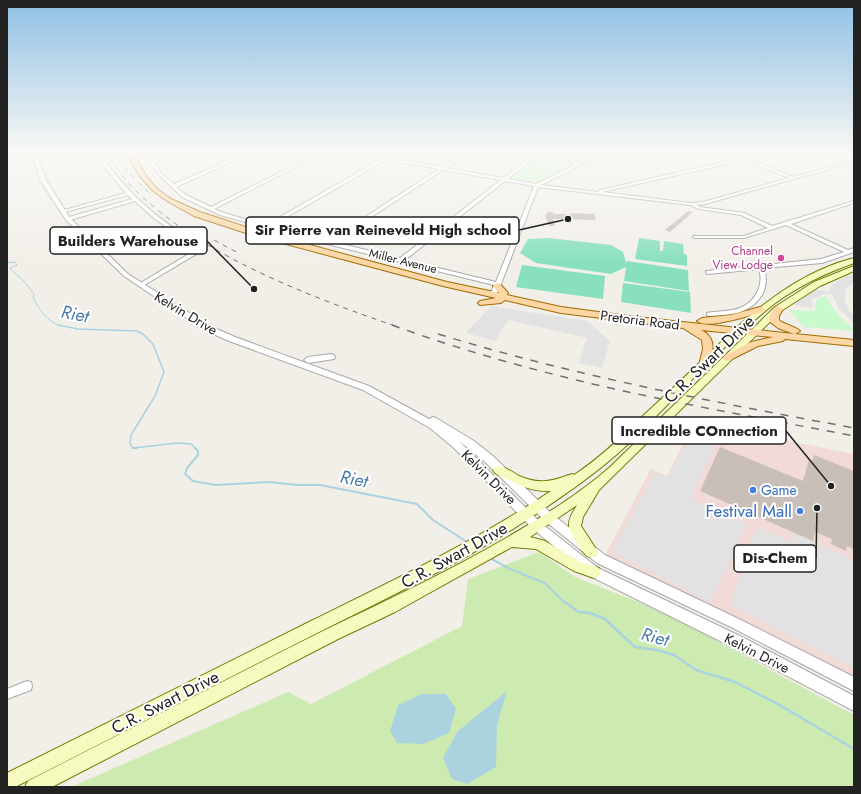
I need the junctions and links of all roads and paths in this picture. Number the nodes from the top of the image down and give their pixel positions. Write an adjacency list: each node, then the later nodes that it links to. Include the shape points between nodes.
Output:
1 (48, 188): 19 (street, Kelvin Drive)
2 (123, 188): 14 (street)
3 (154, 188): 24 (main road, Pretoria Road, via 169,200 208,218)
4 (176, 188): 18 (street, Miller Avenue, via 184,196)
5 (252, 188): 18 (street)
6 (333, 188): 22 (street)
7 (413, 188): 26 (street)
8 (492, 188): 29 (street)
9 (537, 188): 37 (street)
10 (563, 188): 13 (street)
11 (614, 188): 13 (street)
12 (757, 188): 17 (street, via 703,203)
13 (596, 192): 17 (street)
14 (128, 194): 15 (street); 19 (street)
15 (134, 200): 20 (street); 35 (street, via 201,249)
16 (854, 202): 21 (street)
17 (690, 204): 23 (street, via 699,208 742,214)
18 (210, 209): 22 (street, Miller Avenue)
19 (63, 212): 20 (street, Kelvin Drive)
20 (68, 219): 35 (street, Kelvin Drive, via 115,264)
21 (788, 224): 23 (street); 28 (street)
22 (265, 227): 24 (street); 26 (street, Miller Avenue)
23 (772, 228): 25 (street, via 739,238)
24 (255, 233): 34 (main road, Pretoria Road)
25 (695, 237)
26 (329, 243): 29 (street, Miller Avenue)
27 (854, 250): 28 (street)
28 (848, 252): 31 (street, via 822,261)
29 (401, 260): 37 (street, Miller Avenue)
30 (854, 260): 39 (main road, C.R. Swart Drive, via 803,282)
31 (761, 267): 33 (street); 40 (street, via 764,287 761,295 738,311)
32 (854, 268): 38 (main road, C.R. Swart Drive, via 817,284)
33 (708, 272)
34 (429, 278): 36 (main road, Pretoria Road); 37 (main road, Pretoria Road)
35 (143, 284): 50 (street, Kelvin Drive, via 210,325); 56 (street, Kelvin Drive, via 207,328 366,388 433,426 457,445)
36 (472, 291): 37 (main road, Pretoria Road); 37 (main road, via 481,298 483,304)
37 (499, 291): 40 (main road, Pretoria Road, via 636,314); 41 (main road, Pretoria Road, via 561,310)
38 (778, 309): 43 (main road, C.R. Swart Drive); 44 (main road, via 774,321)
39 (760, 310): 40 (main road, via 732,318); 42 (main road, C.R. Swart Drive)
40 (705, 318): 42 (main road, Pretoria Road)
41 (677, 324): 42 (main road, Pretoria Road); 51 (main road, via 693,330 706,339 710,346)
42 (740, 328): 43 (main road, Pretoria Road); 51 (main road, C.R. Swart Drive)
43 (756, 330): 44 (main road, Pretoria Road); 45 (main road, Pretoria Road); 49 (main road, C.R. Swart Drive)
44 (795, 331): 46 (main road, Pretoria Road)
45 (806, 338): 47 (main road, Pretoria Road); 49 (main road, via 768,340)
46 (854, 338)
47 (854, 343)
48 (331, 357): 50 (street)
49 (728, 358): 54 (main road, C.R. Swart Drive)
50 (308, 360): 53 (street, Kelvin Drive, via 372,384 471,444)
51 (705, 361): 52 (main road, C.R. Swart Drive)
52 (595, 467): 53 (main road, via 563,483 542,487 520,482); 55 (main road, C.R. Swart Drive)
53 (499, 470): 55 (street, Kelvin Drive)
54 (595, 487): 57 (main road, C.R. Swart Drive); 60 (main road, via 577,513 575,522 578,537)
55 (537, 507): 56 (main road, C.R. Swart Drive); 57 (street, Kelvin Drive)
56 (525, 515): 58 (street, Kelvin Drive); 61 (main road, C.R. Swart Drive, via 478,543)
57 (549, 518): 58 (main road, C.R. Swart Drive); 60 (street, Kelvin Drive)
58 (537, 526): 59 (main road, C.R. Swart Drive); 62 (street, Kelvin Drive)
59 (509, 542): 61 (main road, C.R. Swart Drive, via 491,553); 62 (main road, via 535,542 576,566)
60 (592, 552): 63 (street, Kelvin Drive, via 622,570 737,624)
61 (448, 568): 67 (main road, C.R. Swart Drive); 68 (main road, C.R. Swart Drive, via 390,608 333,634)
62 (594, 572): 66 (street, Kelvin Drive, via 739,643)
63 (854, 684)
64 (28, 686): 65 (street)
65 (7, 694)
66 (854, 704)
67 (7, 782)
68 (34, 787)

